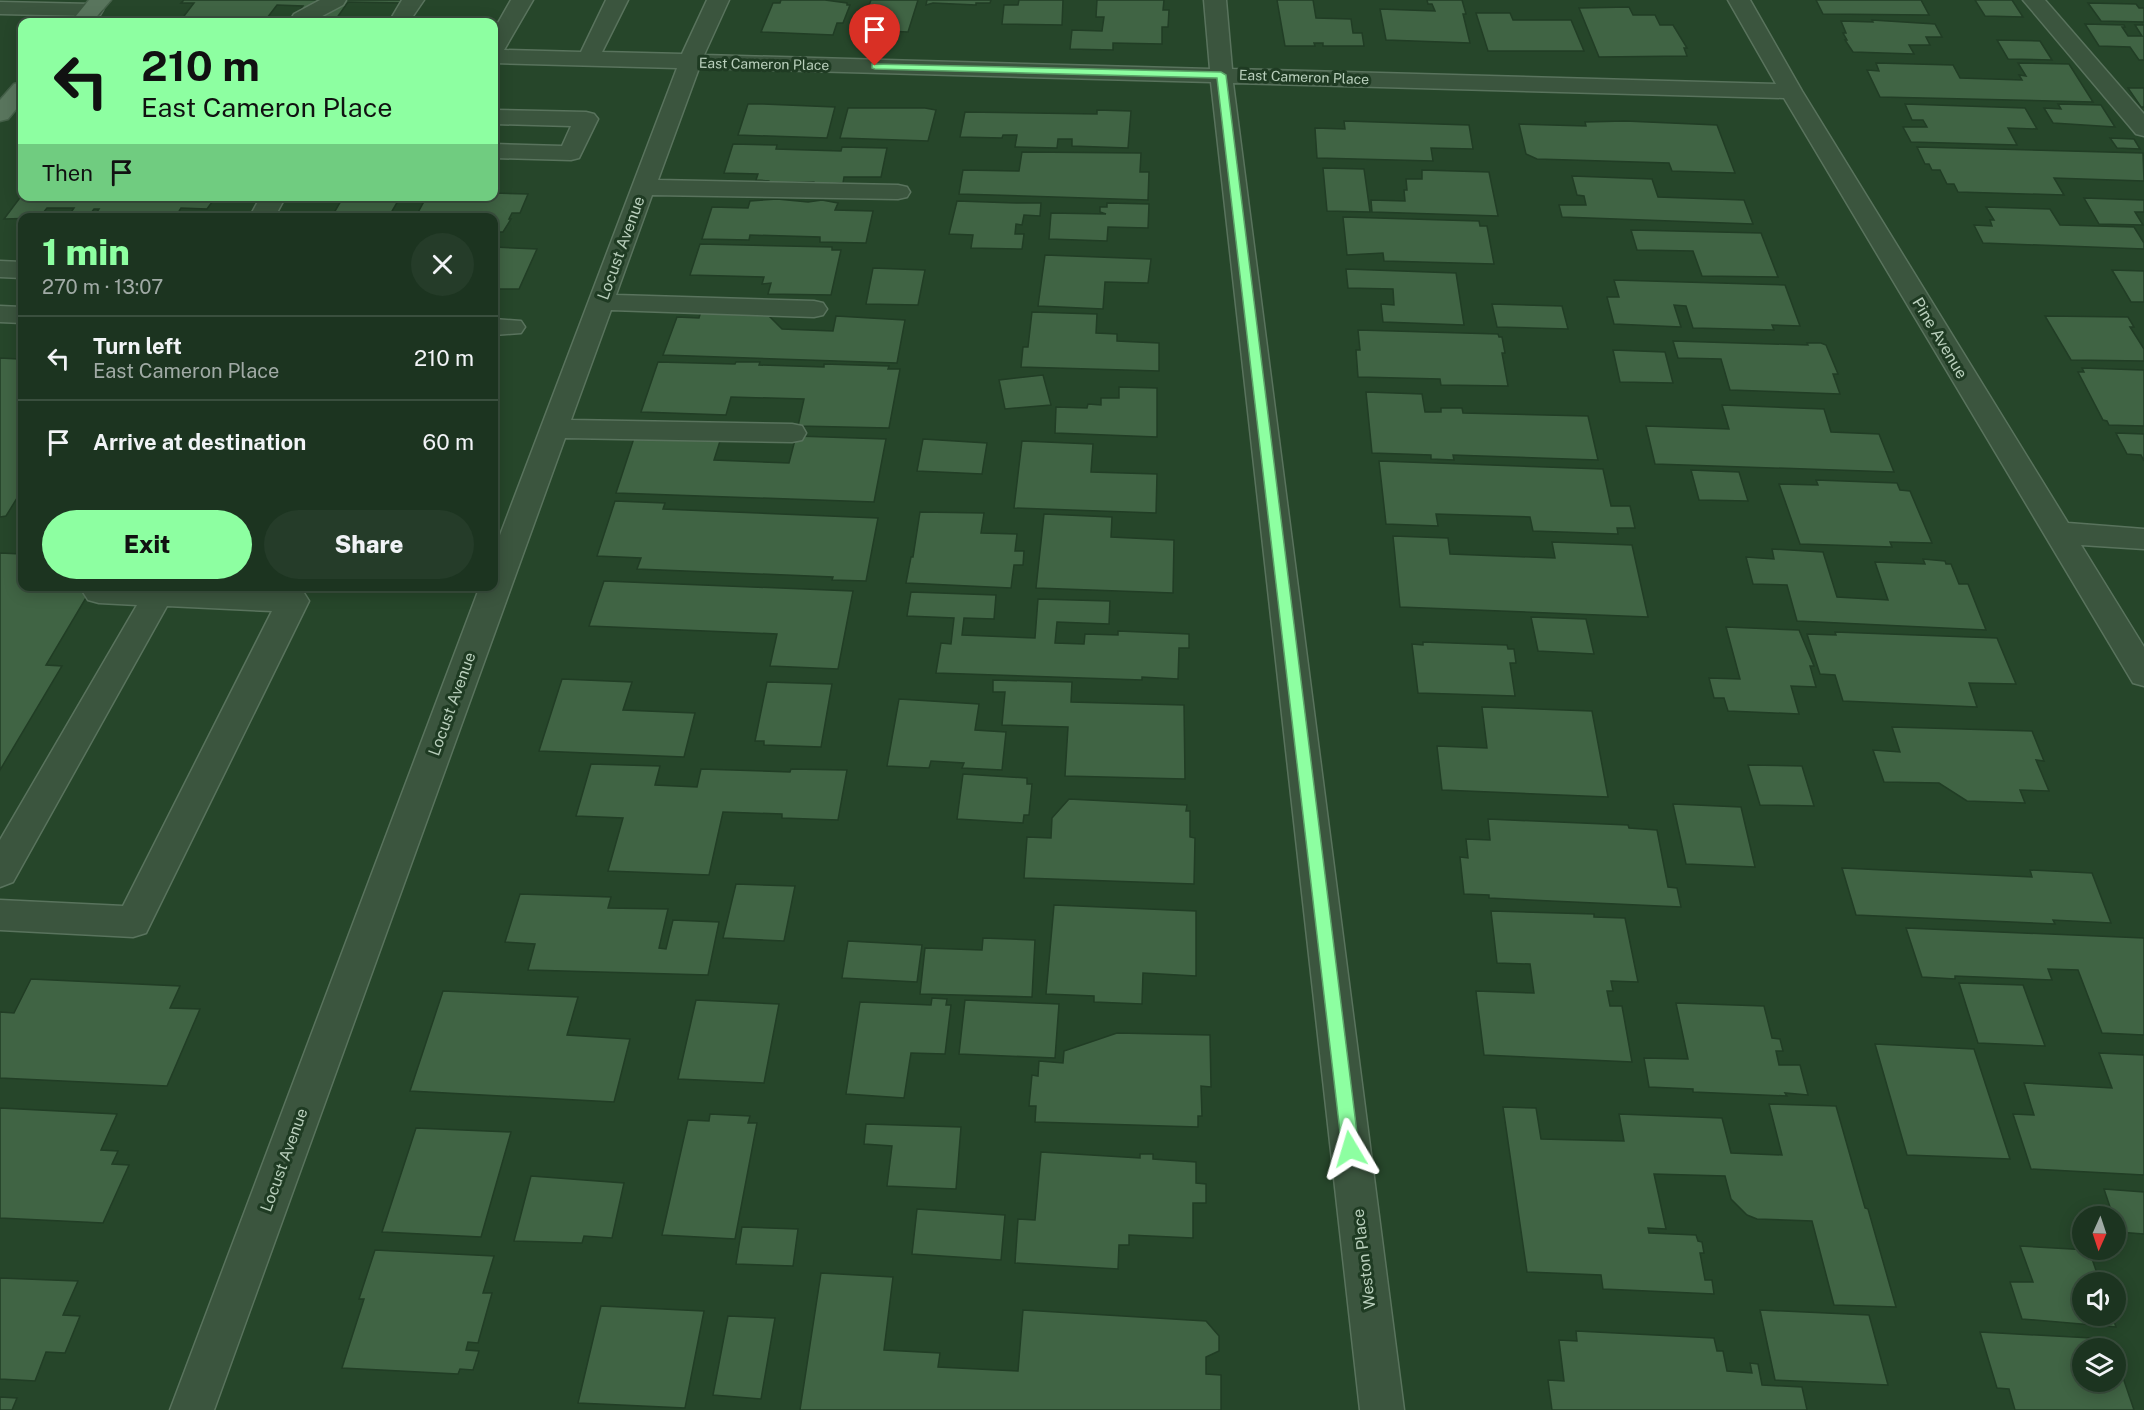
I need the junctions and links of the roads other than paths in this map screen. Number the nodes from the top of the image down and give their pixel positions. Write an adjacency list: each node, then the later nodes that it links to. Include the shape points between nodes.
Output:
1 (335, 0): 11 (street)
2 (413, 0): 12 (street)
3 (522, 0): 13 (street)
4 (617, 0): 15 (street)
5 (718, 0): 16 (street, Locust Avenue)
6 (1215, 0): 17 (street, Weston Place)
7 (1739, 0): 18 (street, Pine Avenue)
8 (2034, 0): 22 (street)
9 (0, 8): 10 (street)
10 (91, 11)
11 (304, 18)
12 (402, 18)
13 (498, 41)
14 (498, 56): 15 (street, East Cameron Place)
15 (588, 59): 16 (street, East Cameron Place)
16 (690, 62): 17 (street, East Cameron Place); 24 (street, Locust Avenue)
17 (1221, 75): 18 (street, East Cameron Place); 44 (street, Weston Place)
18 (1791, 91): 34 (street, Pine Avenue)
19 (18, 94): 20 (main road)
20 (0, 114)
21 (498, 117): 23 (street, via 586,119 571,153)
22 (2144, 129)
23 (498, 151)
24 (644, 187): 25 (street); 28 (street, Locust Avenue)
25 (898, 192)
26 (0, 269): 27 (street)
27 (18, 270)
28 (601, 302): 29 (street); 32 (street, Locust Avenue)
29 (814, 309)
30 (0, 314): 31 (street)
31 (18, 315)
32 (554, 429): 33 (street); 36 (street, Locust Avenue)
33 (792, 433)
34 (2059, 533): 35 (street); 40 (street, Pine Avenue)
35 (2144, 539)
36 (498, 581)
37 (494, 591): 43 (street, Locust Avenue)
38 (99, 592): 39 (street)
39 (158, 595): 41 (street); 42 (street, via 293,601 133,922)
40 (2144, 674)
41 (0, 872)
42 (0, 915)
43 (192, 1410)
44 (1382, 1410)

